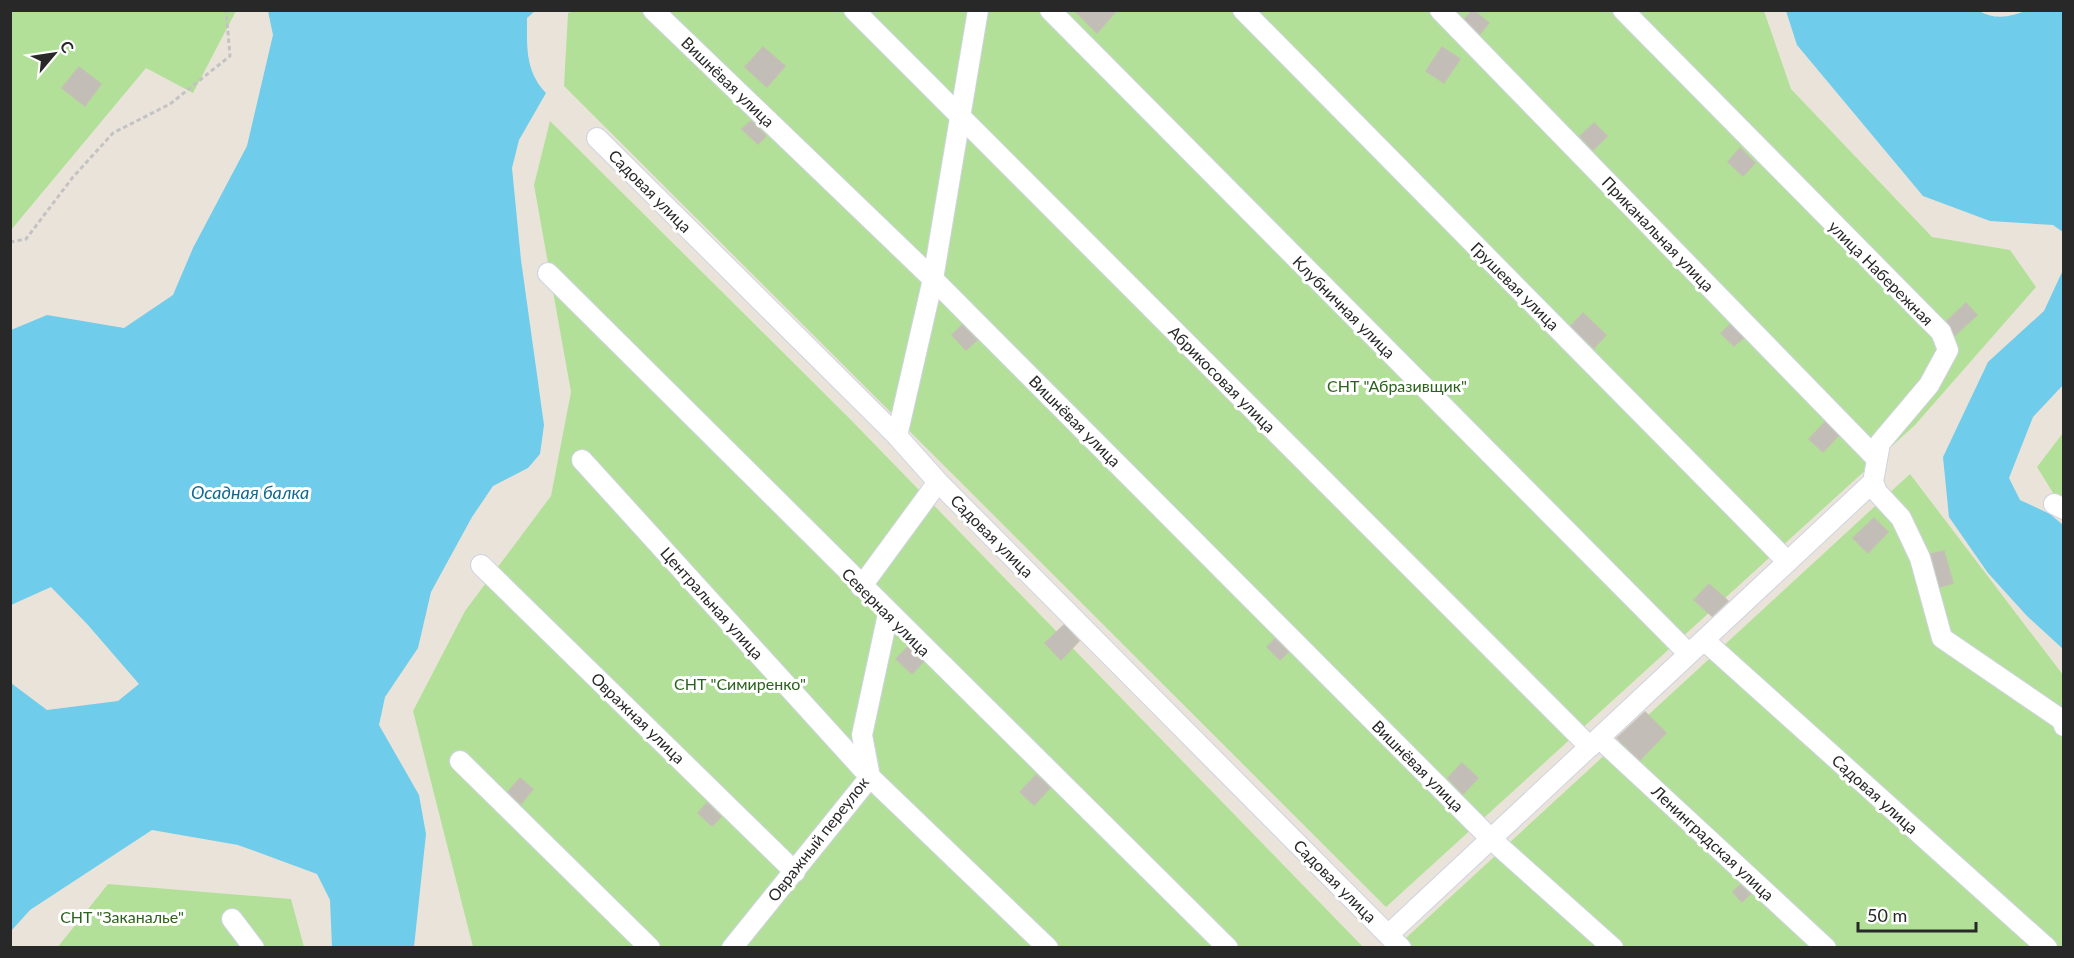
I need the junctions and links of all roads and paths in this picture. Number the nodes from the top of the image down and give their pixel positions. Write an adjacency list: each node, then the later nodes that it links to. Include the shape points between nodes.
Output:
1 (226, 10): 11 (path, via 230,56 170,104 113,133 73,177 26,239)
2 (653, 10): 13 (street, Вишнёвая улица)
3 (854, 10): 9 (street, Абрикосовая улица)
4 (978, 10): 9 (street)
5 (1050, 10): 24 (street, Клубничная улица)
6 (1242, 10): 19 (street, Грушевая улица)
7 (1440, 10): 15 (street, Приканальная улица)
8 (1623, 10): 15 (street, улица Набережная, via 1941,332 1948,350 1929,385 1880,443)
9 (961, 119): 13 (street); 26 (street, Абрикосовая улица)
10 (597, 138): 14 (street, Садовая улица)
11 (10, 242)
12 (548, 273): 21 (street, Северная улица)
13 (933, 279): 14 (street); 29 (street, Вишнёвая улица)
14 (897, 436): 17 (street, Садовая улица)
15 (1876, 458): 18 (street, улица Набережная)
16 (582, 460): 28 (street, Центральная улица)
17 (938, 482): 21 (street); 32 (street, Садовая улица)
18 (1873, 482): 19 (street); 25 (street, via 1901,518 1920,558 1942,638 2062,720)
19 (1788, 562): 23 (street)
20 (481, 565): 30 (street, Овражная улица)
21 (861, 587): 22 (street, Северная улица)
22 (888, 614): 28 (street, Овражный переулок, via 862,735); 37 (street, Северная улица)
23 (1704, 640): 24 (street); 40 (street, Садовая улица)
24 (1689, 654): 26 (street)
25 (2064, 726)
26 (1594, 742): 29 (street); 39 (street, Ленинградская улица)
27 (460, 761): 34 (street)
28 (870, 777): 30 (street, Овражный переулок); 36 (street, Центральная улица)
29 (1491, 839): 32 (street); 38 (street, Вишнёвая улица)
30 (795, 872): 35 (street, Овражный переулок)
31 (232, 919): 33 (street)
32 (1395, 941)
33 (254, 948)
34 (650, 948)
35 (732, 948)
36 (1048, 948)
37 (1228, 948)
38 (1612, 948)
39 (1826, 948)
40 (2047, 948)

